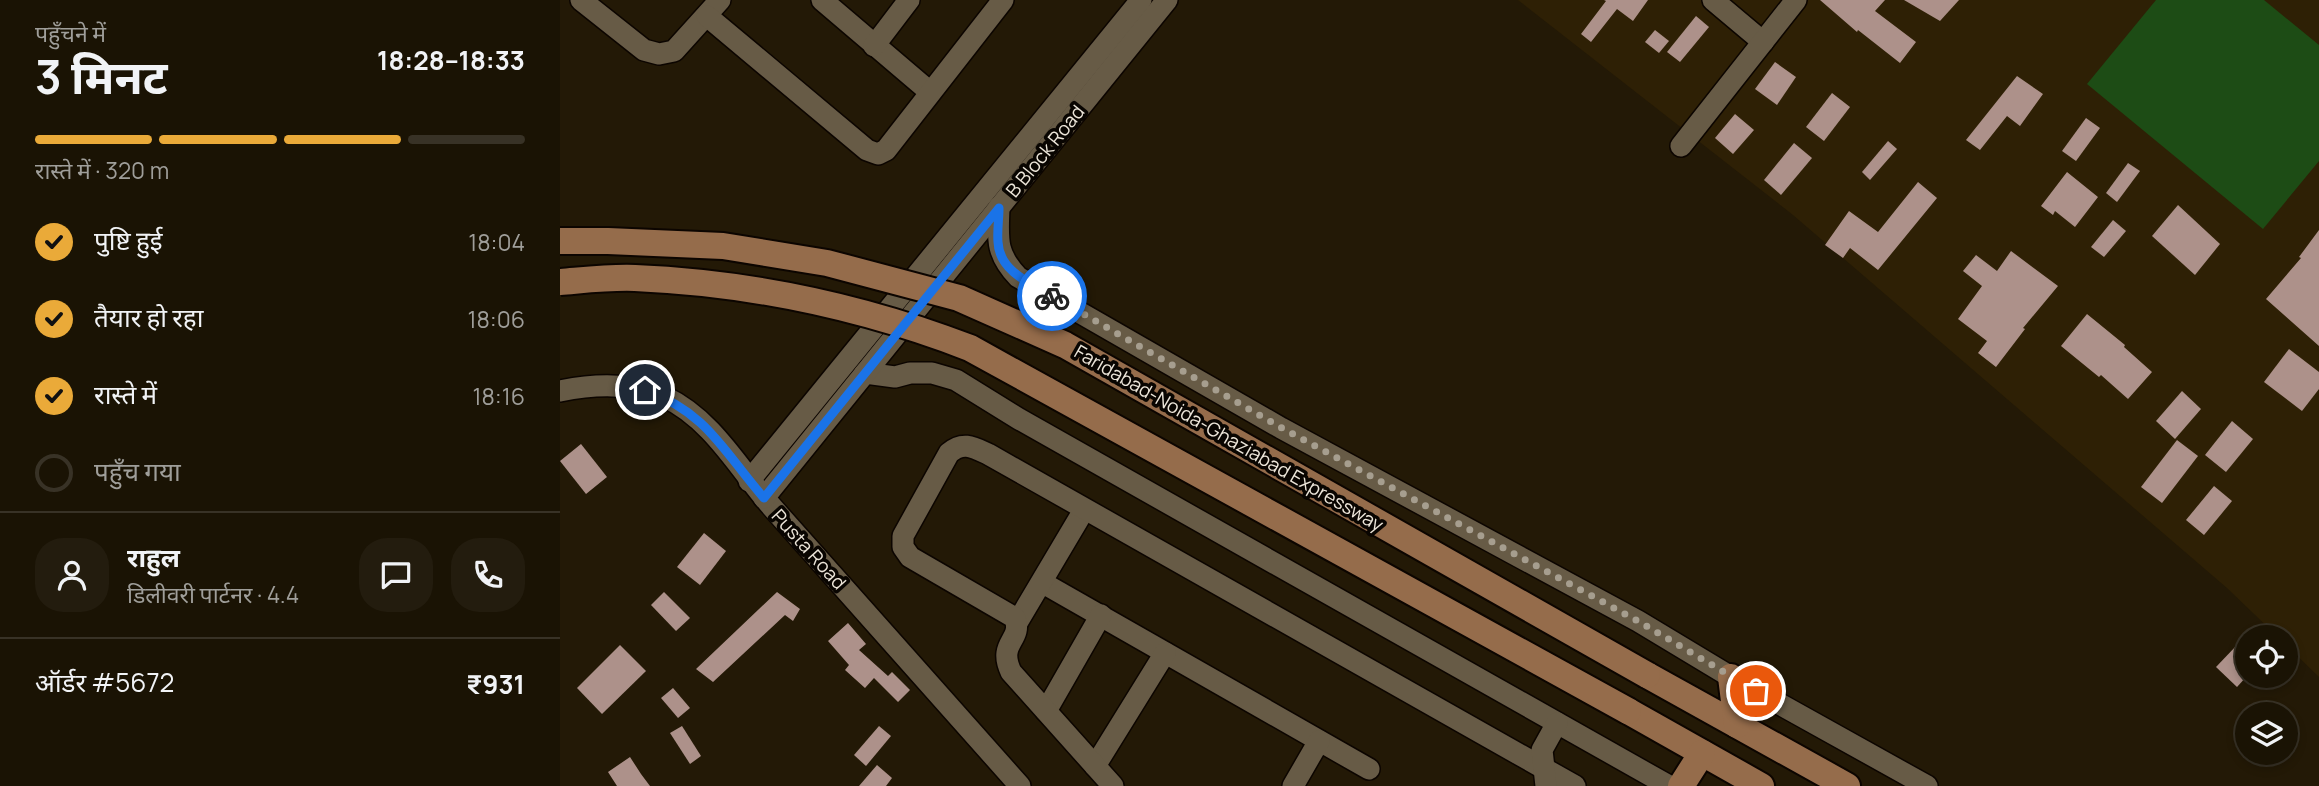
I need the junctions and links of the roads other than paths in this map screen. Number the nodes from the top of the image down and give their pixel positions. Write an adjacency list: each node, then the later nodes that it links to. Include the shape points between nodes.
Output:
1 (581, 0): 9 (street, via 644,50 659,54 674,51)
2 (822, 0): 11 (street)
3 (909, 0): 11 (street)
4 (1003, 0): 12 (street)
5 (1141, 0): 19 (street, B Block Road)
6 (1167, 0): 14 (street, B Block Road)
7 (1713, 0): 10 (street)
8 (1796, 0): 10 (street)
9 (713, 8): 12 (street, via 873,153 886,150)
10 (1763, 42): 13 (street)
11 (874, 46): 12 (street)
12 (930, 92)
13 (1681, 146)
14 (999, 208): 17 (street, B Block Road); 26 (street, via 998,245 1006,265 1018,277)
15 (560, 241): 29 (main road, Faridabad-Noida-Ghaziabad Expressway, bridge, via 723,246 827,263 959,298 1065,345)
16 (560, 282): 31 (main road, bridge, via 633,278 771,290 890,319 970,348)
17 (865, 373): 20 (street, B Block Road); 28 (street, via 895,377 932,373 956,380)
18 (560, 391): 19 (street, Pusta Road, via 612,386 665,398 701,422)
19 (749, 481): 20 (street, Pusta Road)
20 (764, 498): 35 (street, Pusta Road)
21 (1084, 510): 22 (street); 24 (street, via 970,445 949,453 903,536 903,547 909,556 1009,613); 34 (street)
22 (1043, 583): 23 (street); 24 (street)
23 (1101, 615): 25 (street); 27 (street)
24 (1017, 623): 27 (street, via 1006,649 1007,662)
25 (1165, 653): 30 (street); 32 (street)
26 (1731, 677): 29 (main road); 43 (street)
27 (1046, 711): 32 (street)
28 (1557, 723): 34 (street, via 1542,750); 39 (street)
29 (1737, 725): 42 (main road, Faridabad-Noida-Ghaziabad Expressway)
30 (1319, 741): 33 (street); 37 (street)
31 (1702, 753): 40 (main road); 41 (main road)
32 (1094, 765): 36 (street)
33 (1368, 769)
34 (1546, 777): 38 (street)
35 (1020, 786)
36 (1113, 786)
37 (1293, 786)
38 (1575, 786)
39 (1669, 786)
40 (1681, 786)
41 (1761, 786)
42 (1847, 786)
43 (1927, 786)

